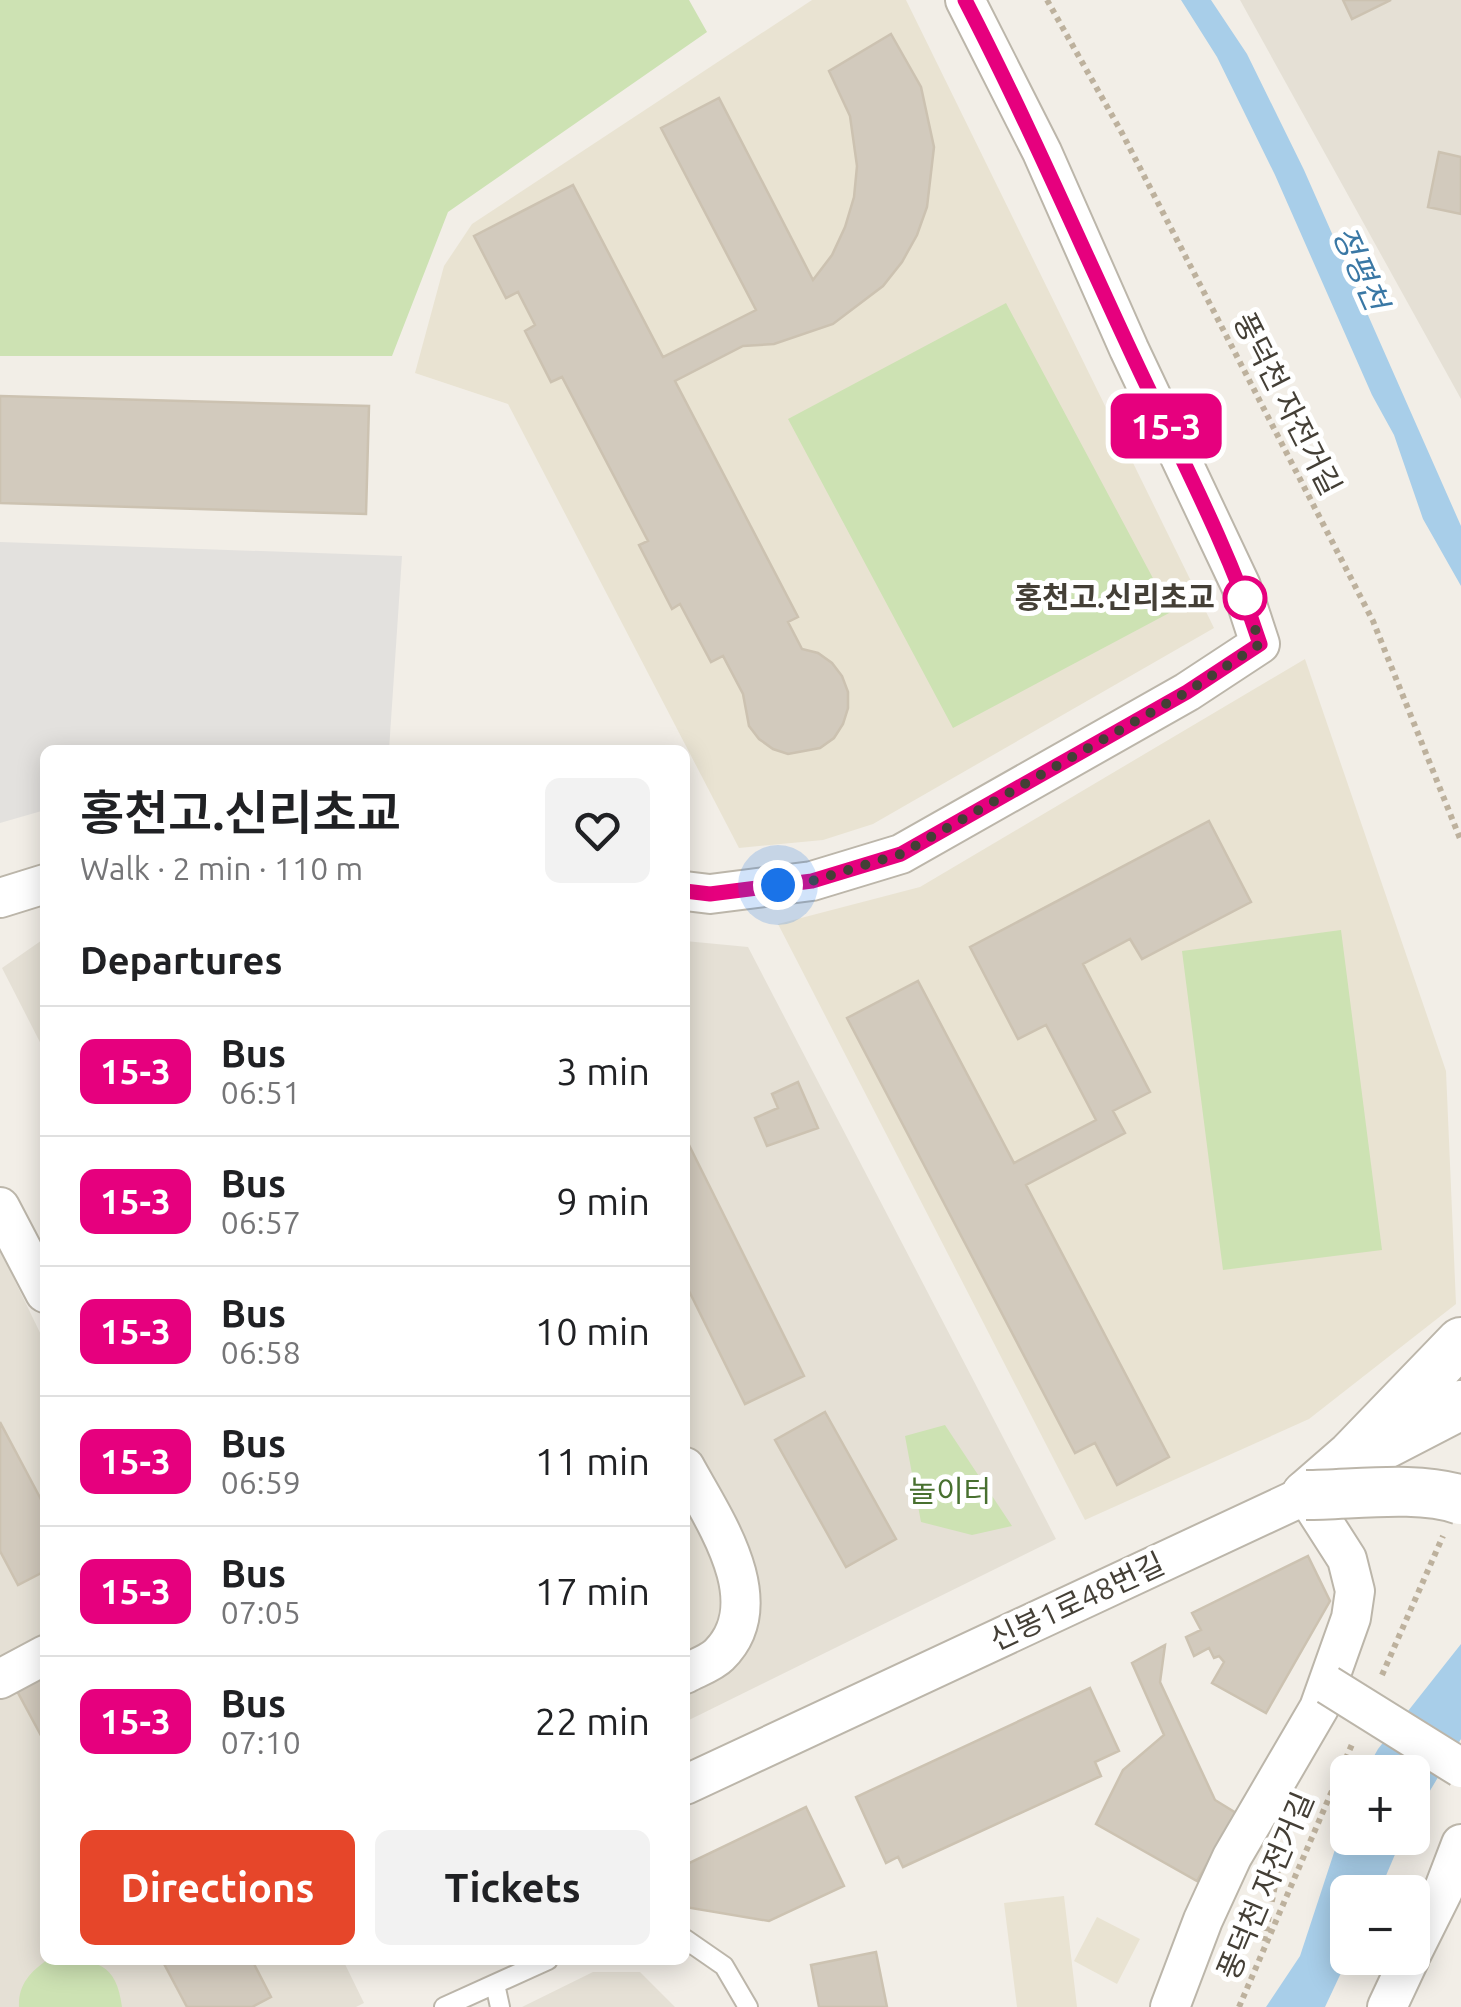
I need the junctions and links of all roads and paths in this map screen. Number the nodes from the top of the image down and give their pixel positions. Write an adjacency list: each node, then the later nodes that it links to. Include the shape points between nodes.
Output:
1 (965, 0): 5 (street, via 1241,586 1260,644 901,854 812,881)
2 (1048, 0): 3 (path, 풍덕천 자전거길, via 1373,621)
3 (1461, 841)
4 (40, 886): 6 (street)
5 (690, 892)
6 (0, 898)
7 (0, 1207): 8 (street)
8 (40, 1283)
9 (1461, 1342): 12 (street)
10 (1461, 1405): 12 (street, 신봉1로48번길)
11 (690, 1475): 16 (street, via 733,1555 741,1588 733,1638 717,1658)
12 (1306, 1495): 13 (street, bridge); 18 (street, via 1347,1558 1355,1591); 22 (street, 신봉1로48번길)
13 (1461, 1500)
14 (1431, 1563): 19 (path)
15 (40, 1657): 17 (street)
16 (690, 1672)
17 (0, 1680)
18 (1328, 1685): 21 (street, bridge); 32 (street, via 1232,1857)
19 (1376, 1688)
20 (1361, 1724): 33 (path, 풍덕천 자전거길)
21 (1461, 1768)
22 (690, 1783)
23 (1461, 1844): 24 (street)
24 (1430, 1917)
25 (690, 1942): 31 (lane, via 724,1966)
26 (537, 1965): 28 (lane)
27 (1402, 1975): 34 (street)
28 (495, 1984): 29 (lane); 30 (lane)
29 (444, 2007)
30 (500, 2007)
31 (748, 2007)
32 (1170, 2007)
33 (1239, 2007)
34 (1387, 2007)

